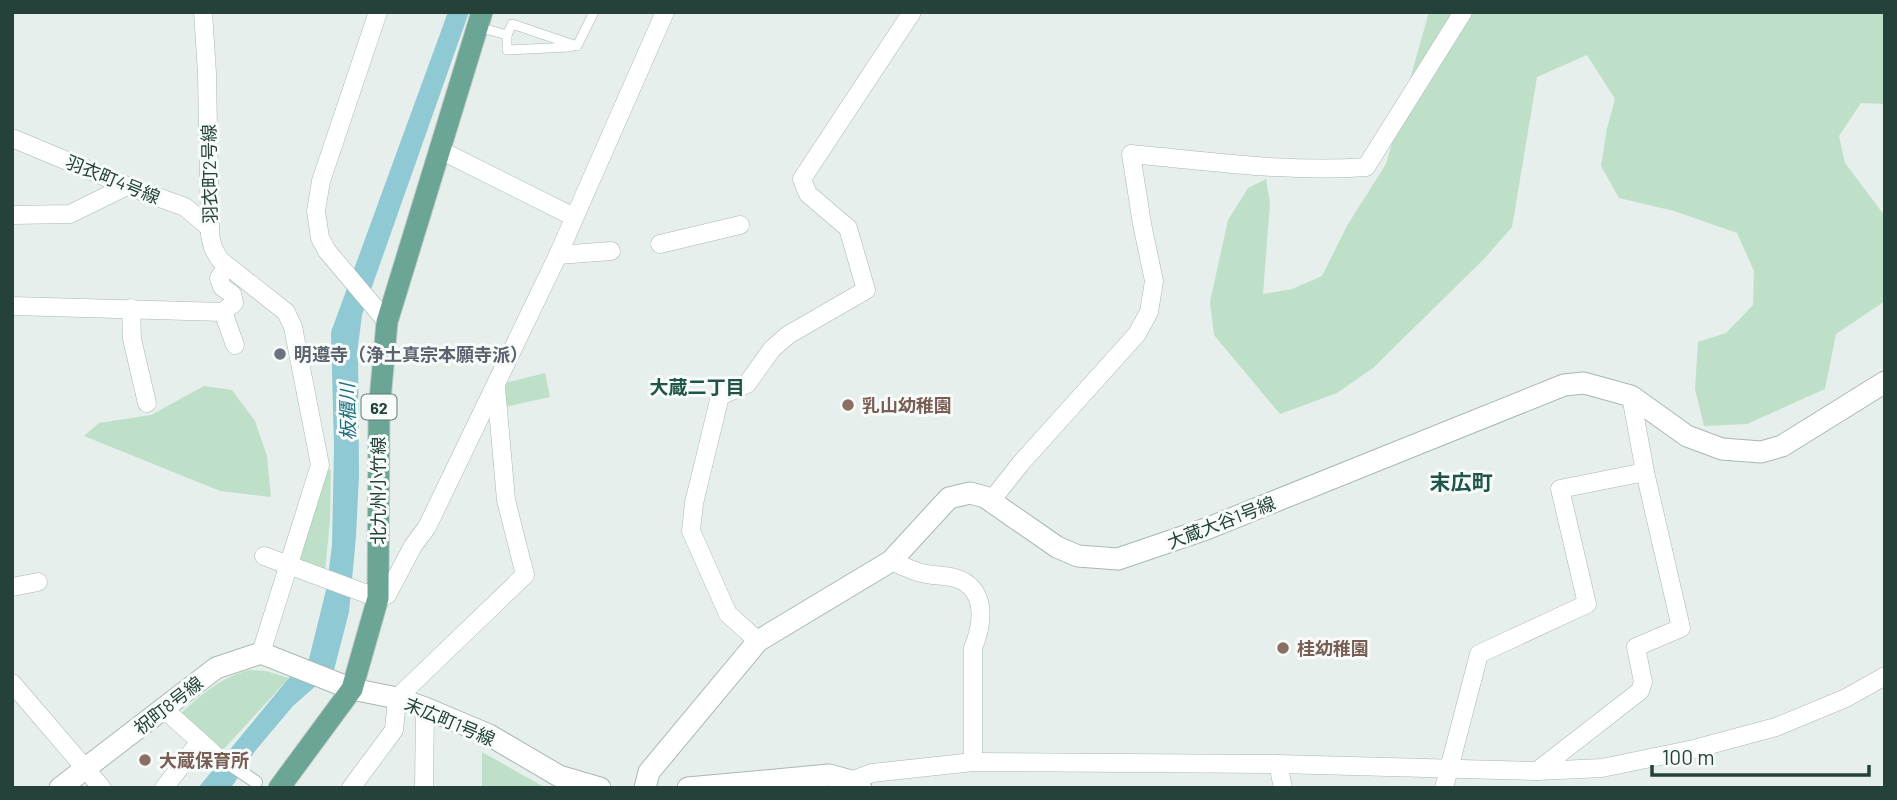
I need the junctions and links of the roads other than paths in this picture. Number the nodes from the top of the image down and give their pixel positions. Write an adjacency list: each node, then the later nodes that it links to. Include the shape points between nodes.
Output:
1 (203, 12): 16 (street, 羽衣町2号線)
2 (378, 12): 24 (street, via 321,181 316,211 327,251)
3 (594, 12): 9 (lane)
4 (665, 12): 14 (street)
5 (912, 12): 38 (street, via 802,179 808,194 848,228 866,290 788,335 747,384 720,396 691,531 728,614)
6 (1463, 12): 31 (street, via 1366,167 1258,165 1131,154 1154,281 1149,312 1137,334)
7 (479, 20): 8 (lane); 11 (main road, 北九州小竹線 / 62)
8 (507, 34): 9 (lane, via 512,24); 9 (lane, via 507,50)
9 (577, 46)
10 (12, 138): 12 (street, 羽衣町4号線)
11 (440, 150): 14 (street); 24 (main road, 北九州小竹線 / 62)
12 (127, 187): 13 (street, via 70,214); 16 (street, 羽衣町4号線, via 185,207)
13 (12, 215)
14 (574, 216): 19 (street)
15 (740, 225): 17 (street)
16 (210, 228): 20 (street, 羽衣町2号線, via 219,260)
17 (660, 244)
18 (611, 251): 19 (street)
19 (558, 255): 27 (street)
20 (228, 266): 23 (street, via 219,278 234,303); 34 (street, 羽衣町2号線, via 286,312 293,327 320,465)
21 (12, 306): 22 (street)
22 (131, 309): 23 (street); 29 (street, via 132,339)
23 (223, 312): 25 (street)
24 (387, 322): 37 (main road, 北九州小竹線 / 62)
25 (235, 345)
26 (1885, 383): 28 (street, 大蔵大谷1号線, via 1782,446 1760,452 1722,449 1687,436)
27 (496, 387): 37 (street, via 427,527 387,595); 43 (street, via 506,500 525,575)
28 (1632, 396): 30 (street); 31 (street, 大蔵大谷1号線, via 1584,383 1564,385 1206,529 1118,559 1078,556 1057,547)
29 (147, 403)
30 (1645, 472): 51 (street, via 1681,628 1636,647 1643,682 1640,691); 52 (street, via 1560,489 1587,604 1479,654)
31 (991, 501): 33 (street, 大蔵大谷1号線, via 970,493 949,498)
32 (264, 556): 34 (street)
33 (891, 561): 38 (street, 大蔵大谷1号線); 48 (street, via 920,573 967,582 978,596 982,612 973,648)
34 (289, 566): 37 (street); 39 (street, 羽衣町2号線)
35 (38, 582): 36 (street)
36 (12, 587)
37 (370, 595): 42 (main road, 北九州小竹線 / 62)
38 (758, 641): 62 (street, 大蔵大谷1号線, via 649,772)
39 (261, 653): 42 (street, 末広町1号線); 45 (street, 祝町8号線, via 216,668)
40 (1885, 676): 51 (street, via 1776,727 1602,768)
41 (12, 682): 50 (street)
42 (343, 685): 43 (street, 末広町1号線); 58 (main road, 北九州小竹線 / 62)
43 (397, 698): 44 (street, 末広町1号線); 59 (street, via 394,730)
44 (425, 708): 60 (street); 61 (street, 末広町1号線, via 489,735 559,776)
45 (164, 709): 46 (street); 50 (street, 祝町8号線)
46 (200, 741): 47 (street); 57 (street)
47 (214, 754): 53 (street)
48 (973, 762): 49 (street); 54 (street, via 872,773)
49 (1278, 764): 52 (street); 64 (street)
50 (85, 768): 55 (street, 祝町8号線); 56 (street)
51 (1537, 771): 52 (street)
52 (1446, 779)
53 (256, 782)
54 (856, 784): 63 (street, via 829,775)
55 (60, 788)
56 (102, 788)
57 (164, 788)
58 (279, 788)
59 (351, 788)
60 (424, 788)
61 (600, 788)
62 (645, 788)
63 (688, 788)
64 (1283, 788)

